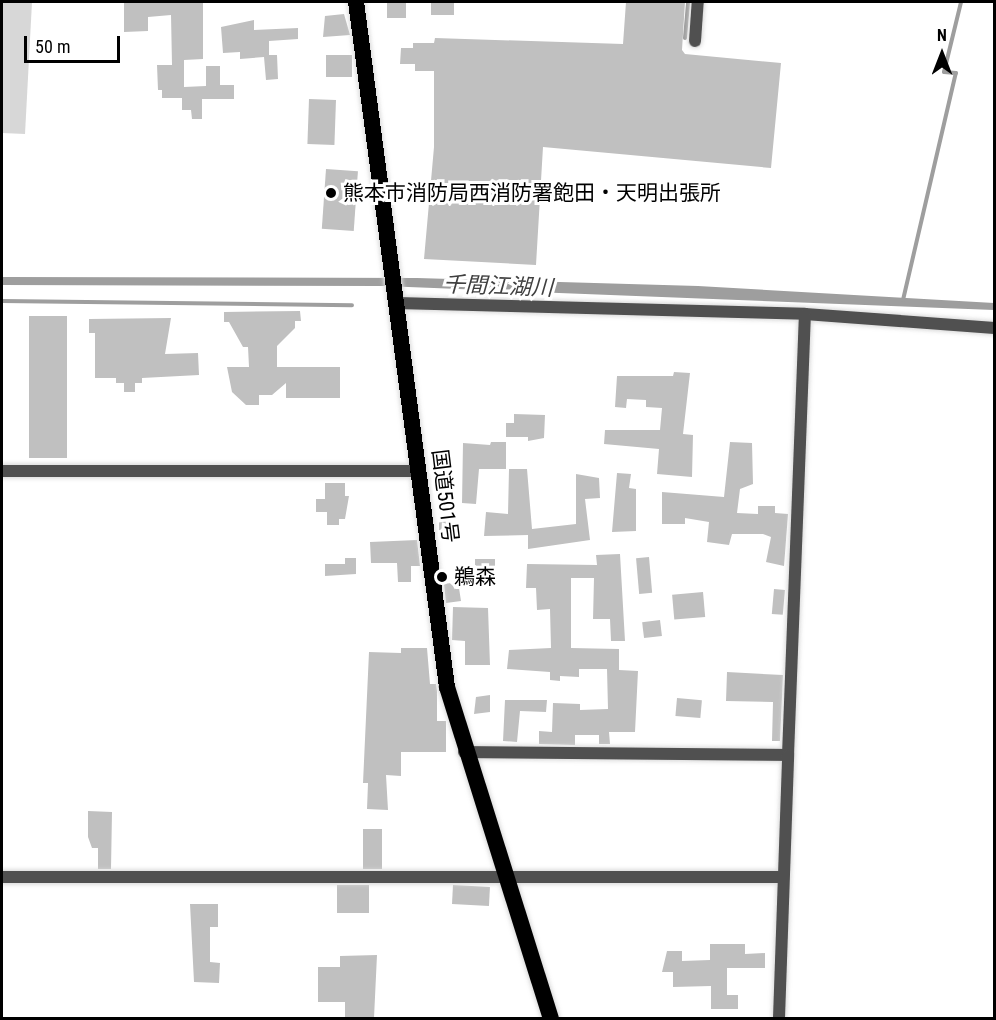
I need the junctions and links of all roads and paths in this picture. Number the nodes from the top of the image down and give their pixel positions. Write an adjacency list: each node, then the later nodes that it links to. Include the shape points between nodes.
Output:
1 (356, 2): 4 (highway, 国道501号)
2 (698, 2): 3 (street)
3 (695, 41)
4 (396, 298): 5 (street); 8 (highway, 国道501号)
5 (806, 314): 6 (street); 10 (street)
6 (994, 328)
7 (2, 471): 8 (street)
8 (419, 471): 9 (highway, 国道501号, via 447,687)
9 (464, 752): 10 (street); 11 (highway, 国道501号)
10 (788, 754): 12 (street)
11 (503, 876): 12 (street); 13 (street); 14 (highway, 国道501号)
12 (781, 877): 15 (street)
13 (2, 878)
14 (551, 1018)
15 (778, 1018)

